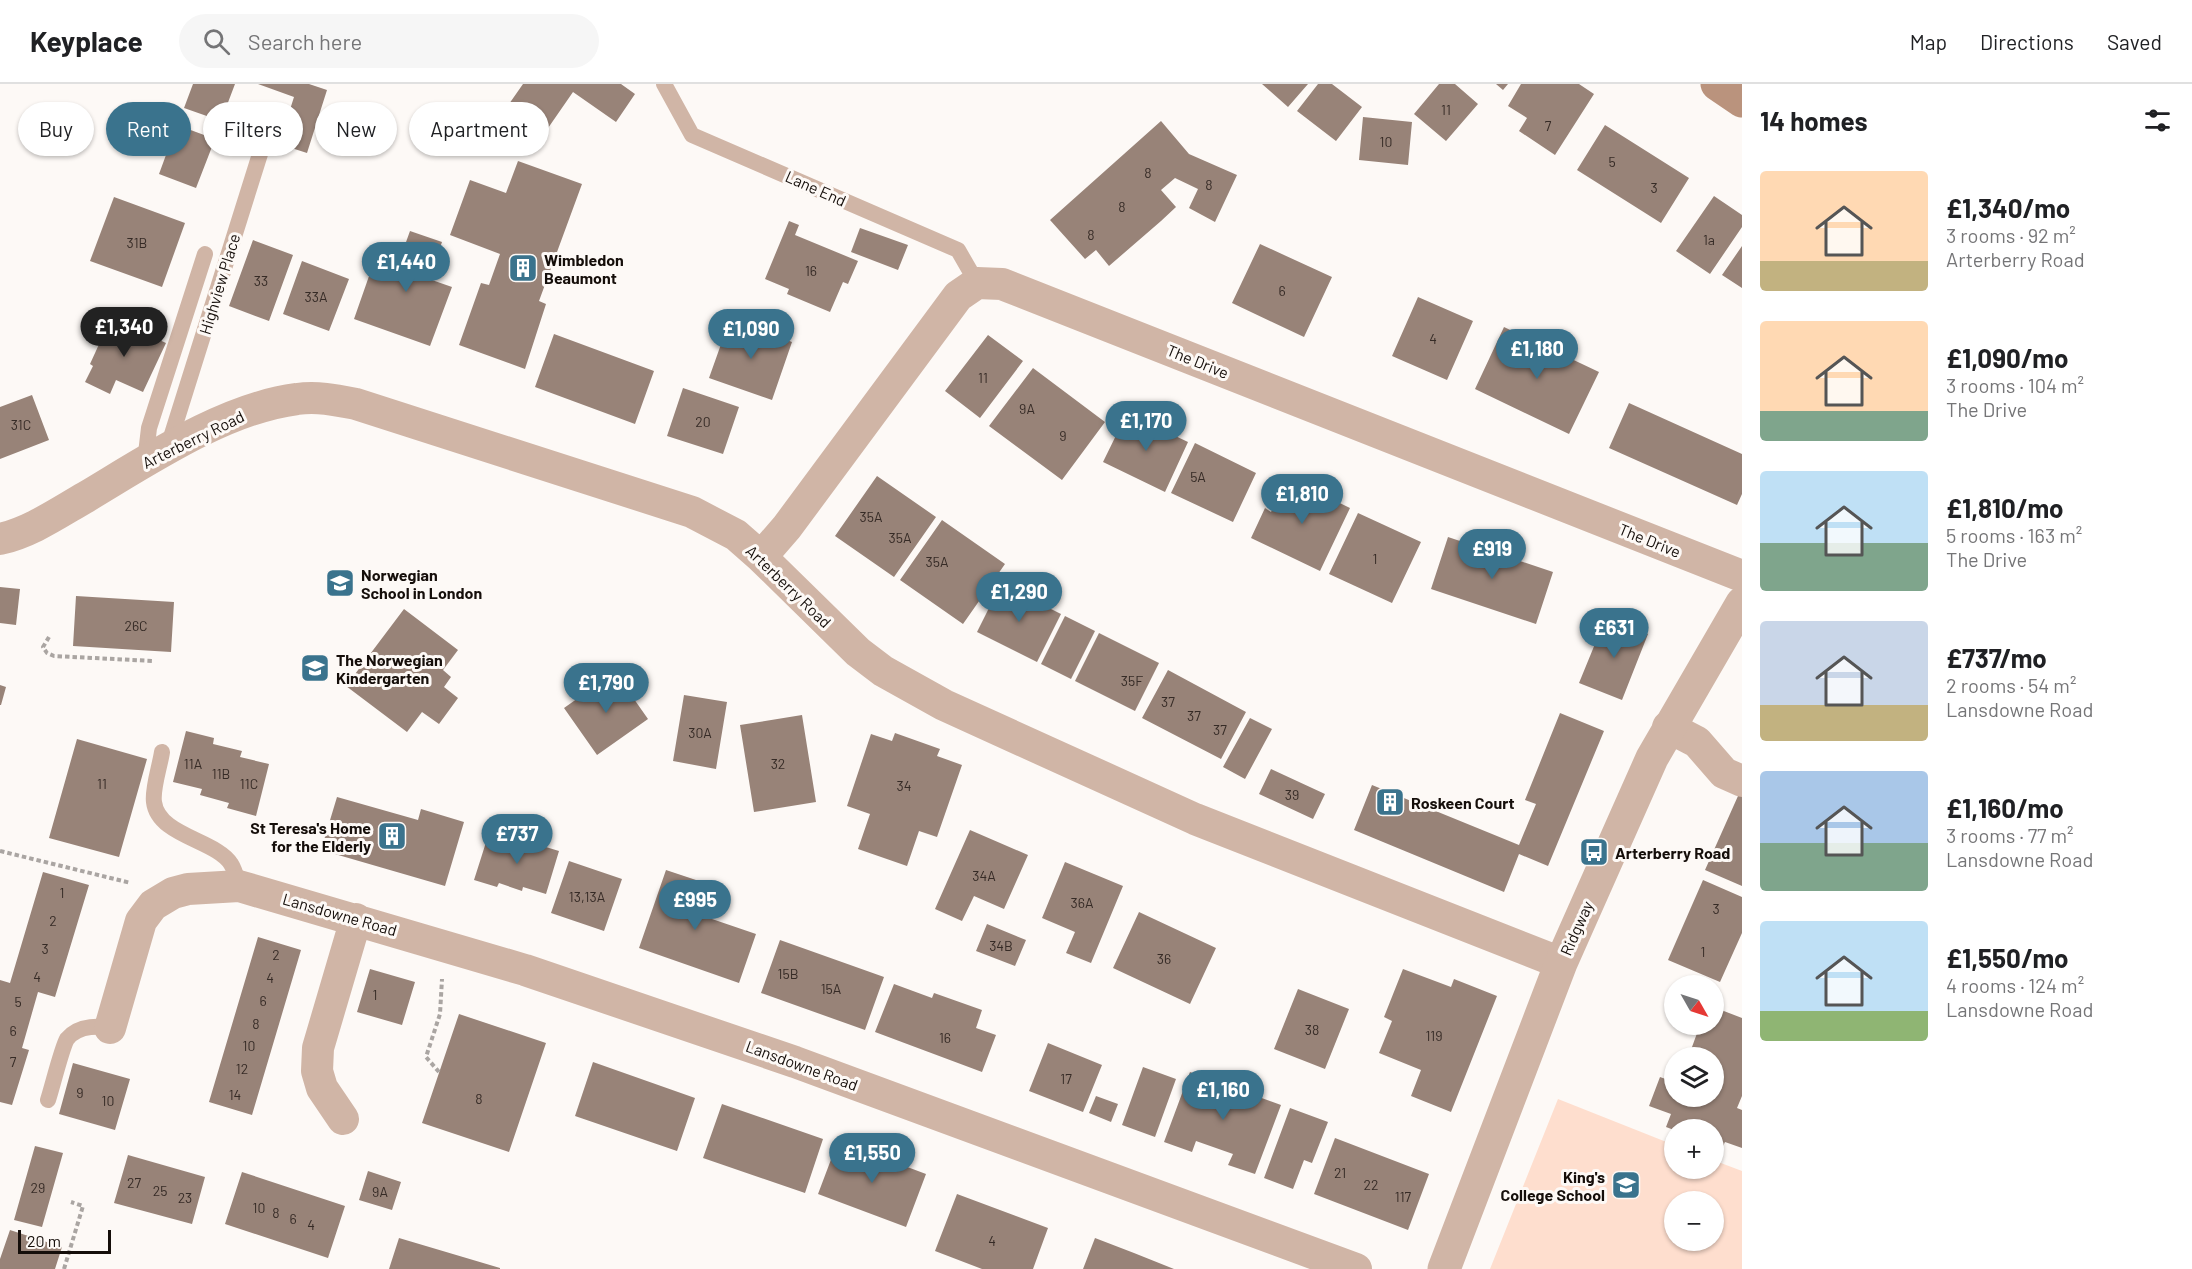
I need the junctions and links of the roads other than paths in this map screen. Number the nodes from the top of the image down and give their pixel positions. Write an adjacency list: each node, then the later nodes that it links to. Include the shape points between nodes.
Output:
1 (664, 84): 6 (lane, Lane End, via 692,135 958,250)
2 (1717, 84): 3 (main road)
3 (1742, 101)
4 (259, 156): 7 (lane, Highview Place)
5 (205, 254): 7 (lane, via 149,428)
6 (977, 283): 9 (street, via 958,296 787,527); 10 (street, The Drive, via 1002,284)
7 (156, 455): 8 (street, Arterberry Road, via 48,520); 9 (street, Arterberry Road, via 236,416 273,403 326,398 356,404 692,512 736,535)
8 (0, 539)
9 (761, 556): 17 (street, Arterberry Road, via 858,652 883,671 944,705 1195,819)
10 (1742, 576)
11 (1742, 603): 12 (street, Ridgway)
12 (1668, 727): 14 (street, via 1697,742 1724,773); 17 (street, Ridgway)
13 (162, 752): 15 (lane, via 154,801 157,813 176,831 231,863)
14 (1742, 781)
15 (239, 886): 16 (street, Lansdowne Road); 18 (street, Lansdowne Road, via 188,889 153,905 141,921)
16 (356, 919): 20 (street, via 318,1048 317,1071 322,1088); 21 (street, Lansdowne Road, via 795,1062)
17 (1561, 963): 22 (street, Ridgway)
18 (116, 1031): 19 (lane, via 92,1026 67,1040)
19 (48, 1100)
20 (343, 1119)
21 (1356, 1269)
22 (1444, 1269)

